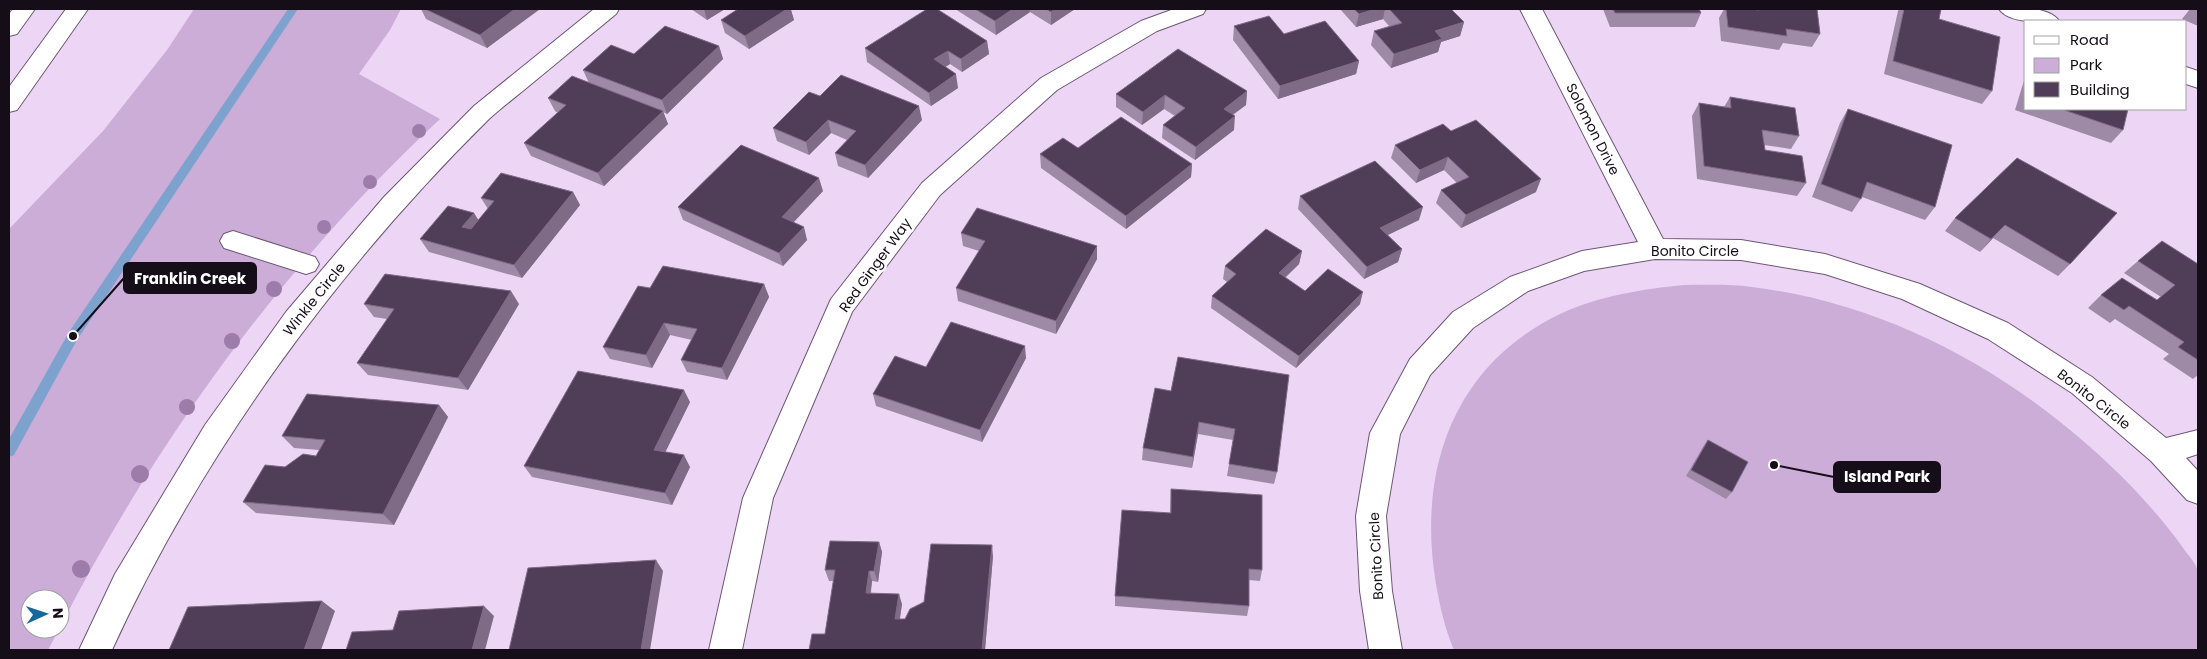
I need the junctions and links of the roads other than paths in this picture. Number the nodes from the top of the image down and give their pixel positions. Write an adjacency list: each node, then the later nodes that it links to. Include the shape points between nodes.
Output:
1 (24, 9): 8 (street)
2 (77, 9): 9 (street)
3 (608, 9): 16 (street, Winkle Circle, via 482,112 393,204 296,320 215,434 126,584)
4 (1195, 9): 17 (street, Red Ginger Way, via 1149,26 1049,84 931,190 841,307 758,498)
5 (1531, 9): 11 (street, Solomon Drive)
6 (2010, 9): 7 (street)
7 (2045, 20)
8 (9, 30)
9 (9, 104)
10 (233, 240): 12 (street)
11 (1655, 249): 14 (street, Bonito Circle, via 1742,250 1797,259 1825,264 1911,291 1998,331 2082,385); 18 (street, Bonito Circle, via 1582,261 1519,284 1463,320 1420,367 1385,432 1371,516 1376,591)
12 (306, 264)
13 (2198, 442): 14 (street)
14 (2161, 452): 15 (street, Bonito Circle)
15 (2198, 491)
16 (95, 650)
17 (725, 650)
18 (1385, 650)

